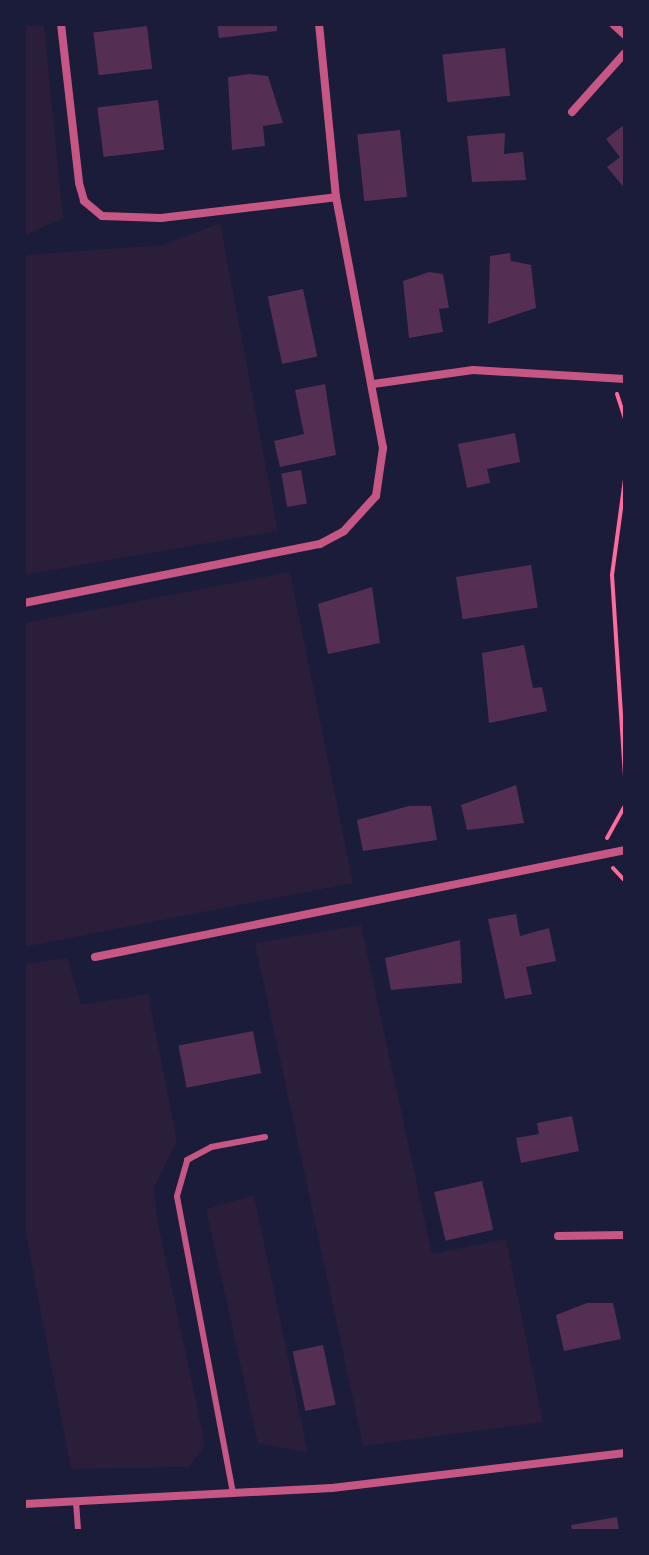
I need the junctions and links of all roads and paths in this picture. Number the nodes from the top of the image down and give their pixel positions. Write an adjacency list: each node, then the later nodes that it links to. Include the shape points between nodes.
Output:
1 (61, 24): 7 (street, via 79,183 84,201 102,216 161,218)
2 (319, 24): 7 (street)
3 (613, 24): 4 (street)
4 (625, 35)
5 (625, 53): 6 (street)
6 (572, 112)
7 (336, 197): 9 (street)
8 (625, 379): 9 (street, via 473,370)
9 (373, 384): 13 (street, via 383,474 376,496 344,531 259,558)
10 (614, 387): 11 (path)
11 (625, 418)
12 (625, 479): 14 (path, via 612,575)
13 (24, 603)
14 (625, 776)
15 (625, 806): 16 (path)
16 (604, 843)
17 (625, 850): 20 (street)
18 (607, 862): 19 (path)
19 (625, 881)
20 (95, 957)
21 (265, 1137): 25 (lane, via 187,1160 177,1196)
22 (625, 1235): 23 (street)
23 (558, 1236)
24 (625, 1453): 25 (street, via 417,1480)
25 (233, 1493): 26 (street)
26 (76, 1501): 27 (street); 28 (lane)
27 (24, 1504)
28 (78, 1531)

